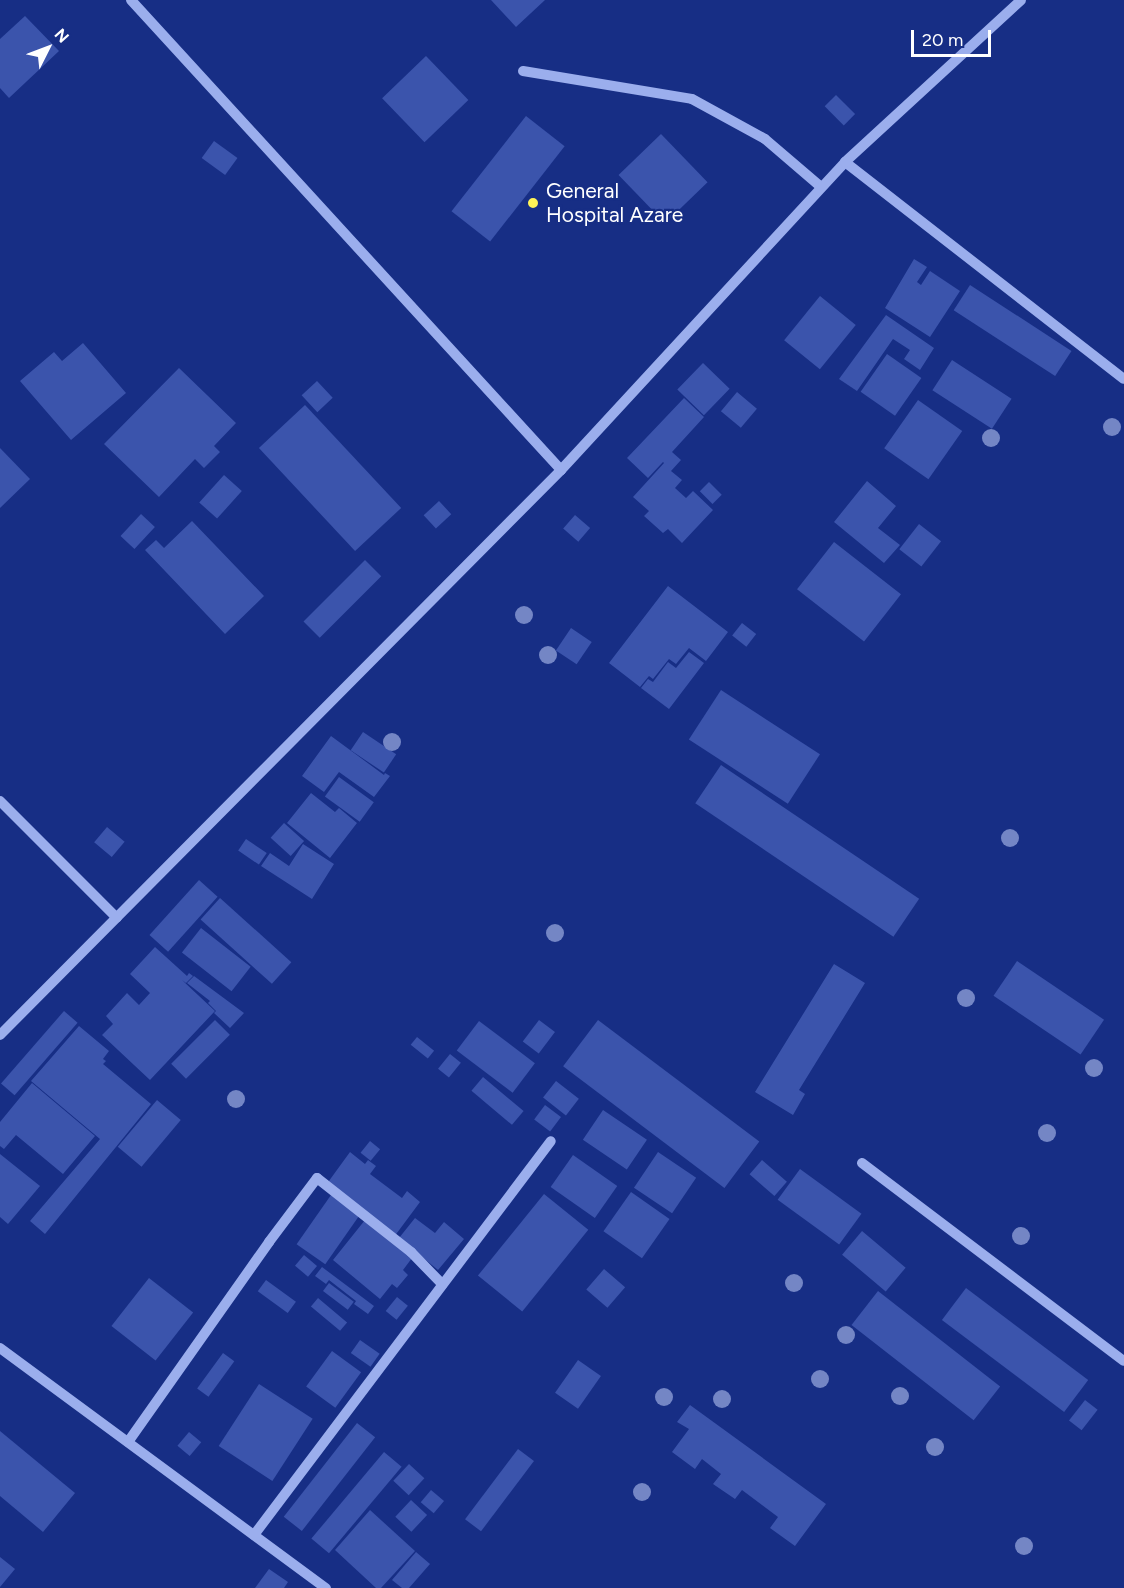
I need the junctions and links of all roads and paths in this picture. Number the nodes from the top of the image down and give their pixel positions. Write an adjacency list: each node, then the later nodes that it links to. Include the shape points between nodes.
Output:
1 (131, 0): 7 (street)
2 (1021, 0): 4 (street)
3 (523, 70): 5 (street, via 692,99 765,139)
4 (845, 162): 5 (street); 6 (street)
5 (821, 187): 7 (street)
6 (1124, 379)
7 (561, 470): 9 (street)
8 (0, 801): 9 (street)
9 (117, 918): 10 (street)
10 (0, 1035)
11 (551, 1141): 13 (street)
12 (862, 1163): 15 (street)
13 (442, 1284): 16 (street, via 411,1252 317,1178); 17 (street)
14 (0, 1348): 16 (street)
15 (1124, 1361)
16 (128, 1442): 17 (street)
17 (254, 1535): 18 (street)
18 (326, 1588)

